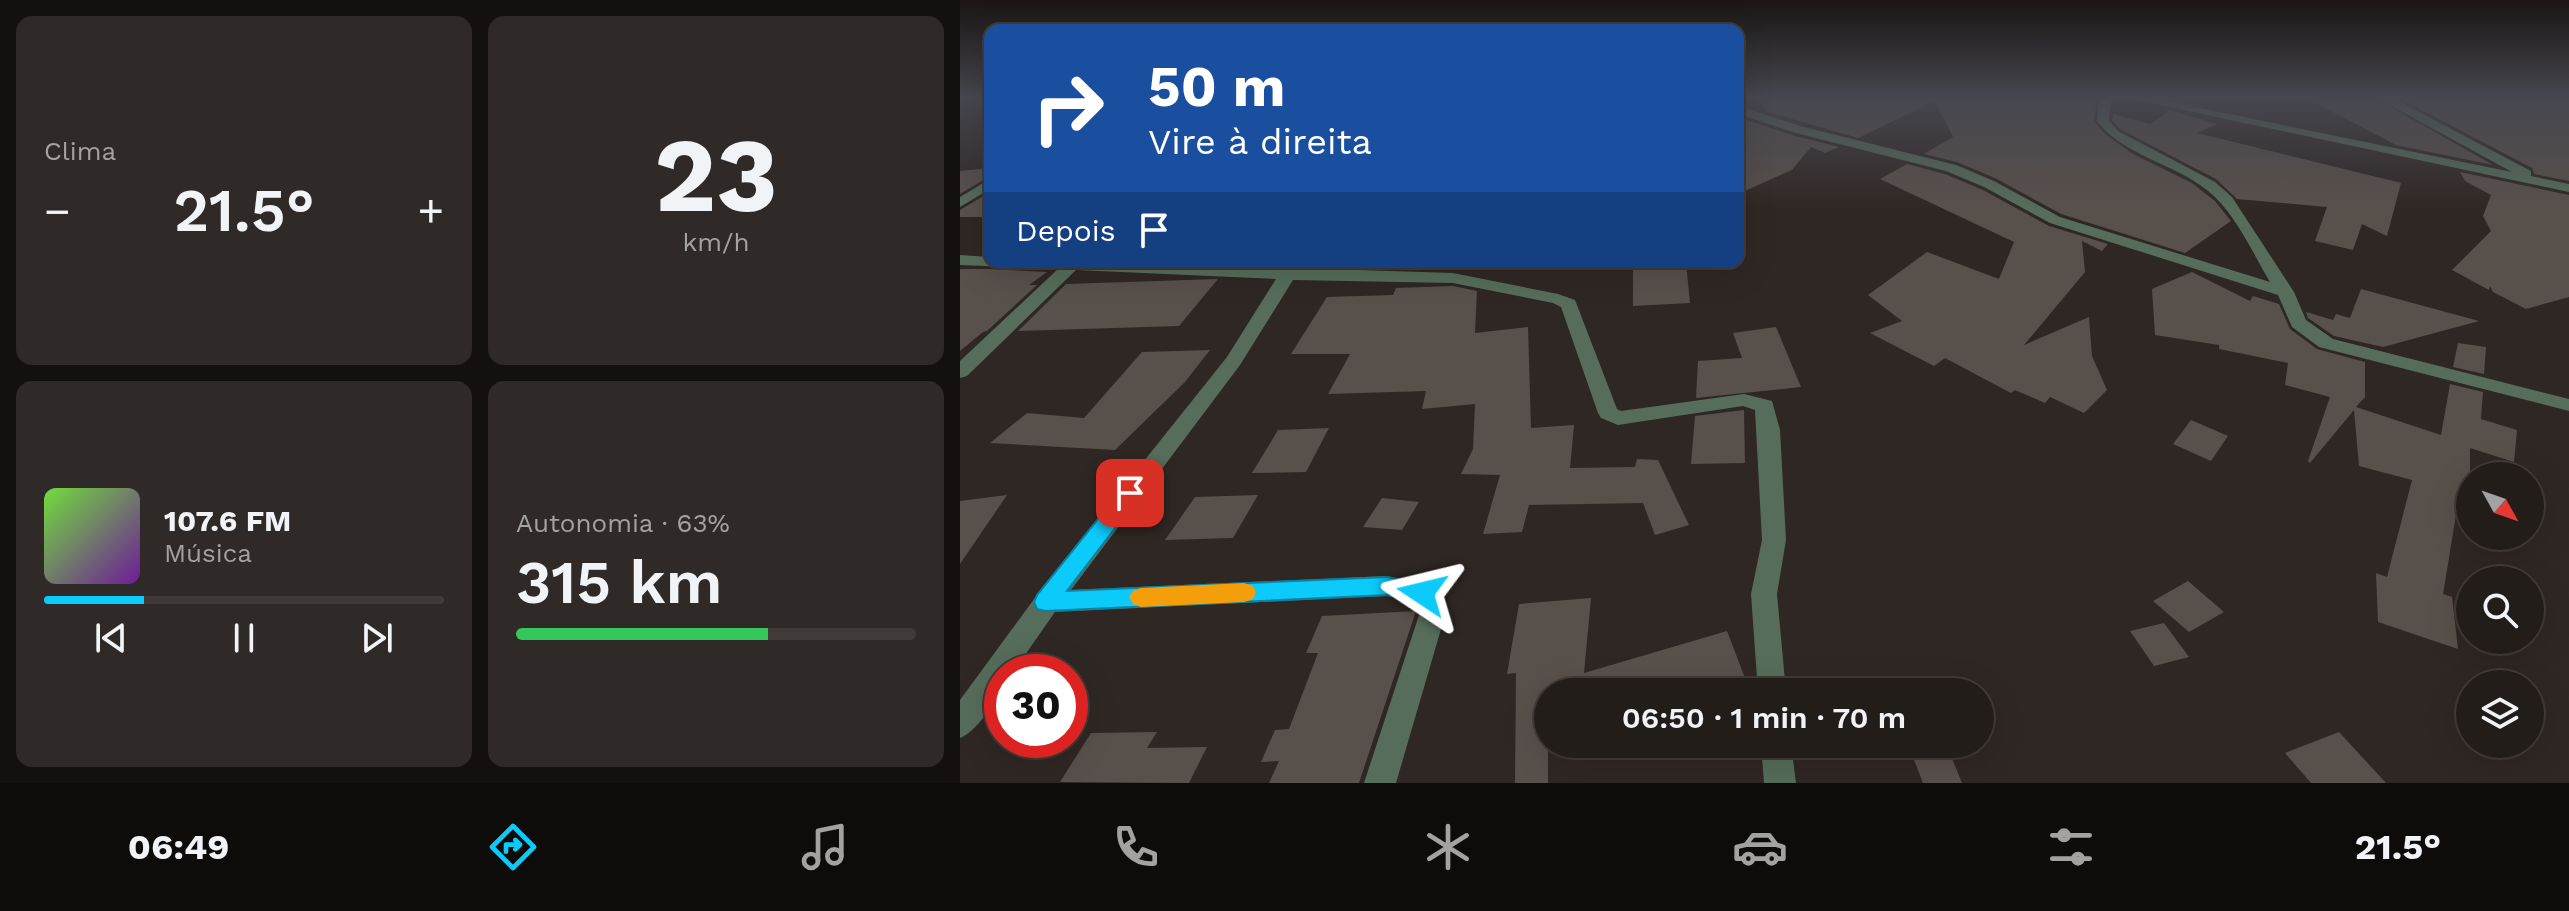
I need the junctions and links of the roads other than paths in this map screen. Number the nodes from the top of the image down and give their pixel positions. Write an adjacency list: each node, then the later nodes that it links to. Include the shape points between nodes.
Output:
1 (1822, 136): 15 (street, via 1951,168 2055,220)
2 (2117, 136): 15 (street, via 2210,185 2227,200)
3 (2312, 136): 5 (street)
4 (2453, 136): 5 (street)
5 (2545, 184): 7 (street); 8 (street)
6 (984, 187): 9 (street)
7 (2569, 188)
8 (2569, 197)
9 (960, 203)
10 (960, 260): 11 (street)
11 (984, 262)
12 (1068, 268): 16 (street)
13 (1256, 268): 14 (street)
14 (1292, 269): 18 (street, via 1227,370); 19 (street, via 1453,278 1569,304 1608,413 1618,418 1744,400 1765,406 1774,540 1764,594)
15 (2285, 292): 17 (street, via 2298,323 2326,343)
16 (960, 372)
17 (2569, 405)
18 (1046, 602): 20 (street); 22 (street, via 1387,586 1422,593 1433,612)
19 (1771, 678)
20 (960, 724)
21 (1777, 758): 23 (street)
22 (1380, 783)
23 (1780, 783)

